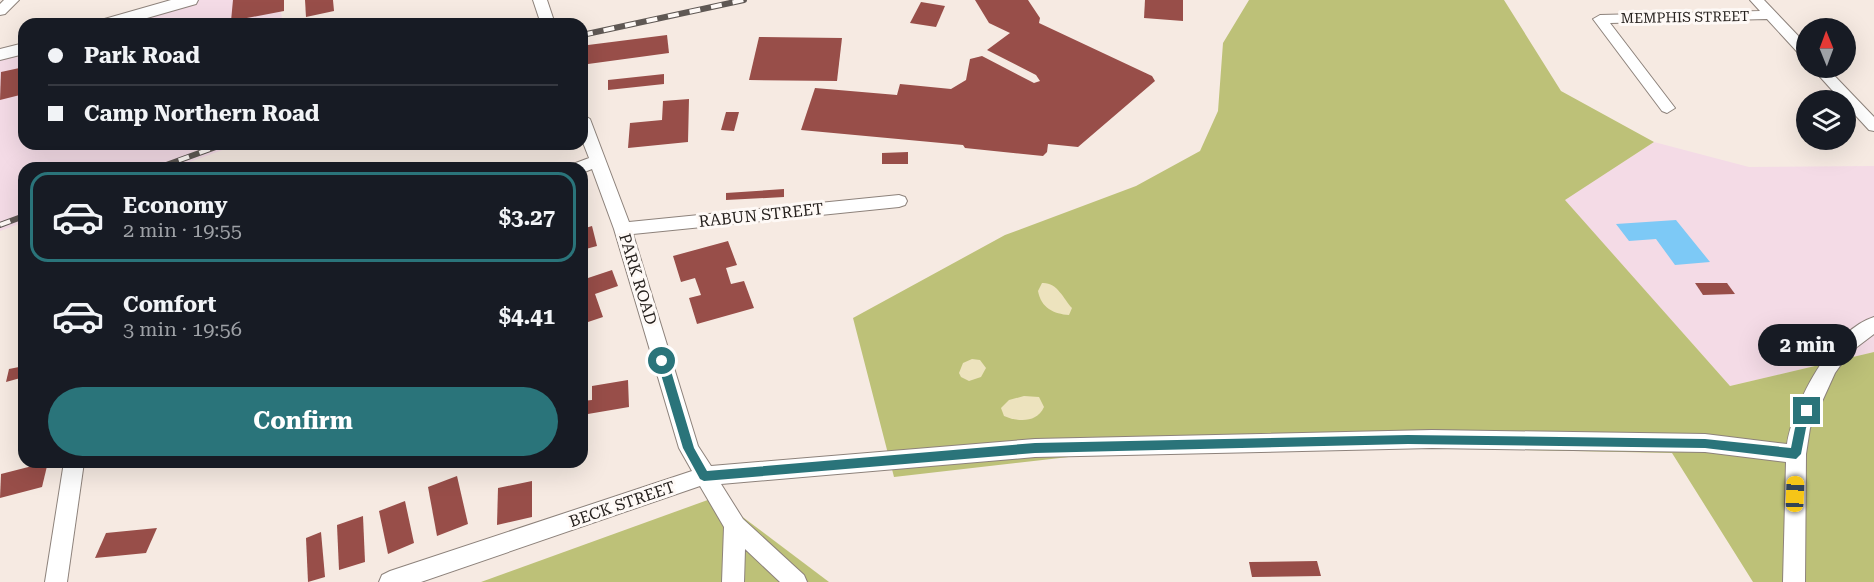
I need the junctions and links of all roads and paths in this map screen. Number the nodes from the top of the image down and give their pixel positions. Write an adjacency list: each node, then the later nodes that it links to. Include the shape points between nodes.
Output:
1 (12, 0): 5 (street)
2 (190, 0): 7 (street)
3 (540, 0): 8 (street)
4 (1757, 0): 6 (street)
5 (0, 11)
6 (1771, 15): 9 (street); 13 (street, MEMPHIS STREET, via 1600,19)
7 (128, 18)
8 (546, 18)
9 (1796, 42)
10 (18, 50): 11 (street)
11 (0, 55)
12 (1828, 78): 14 (street)
13 (1667, 108)
14 (1874, 126)
15 (588, 136): 16 (street, PARK ROAD)
16 (597, 161): 17 (street); 19 (street, PARK ROAD)
17 (588, 164)
18 (899, 201): 19 (street, RABUN STREET)
19 (622, 229): 23 (street, PARK ROAD, via 689,448)
20 (1874, 324): 21 (street, via 1842,348 1827,369 1800,428)
21 (1796, 454): 23 (street, BECK STREET, via 1705,443 1408,439 1035,448); 29 (street)
22 (73, 468): 25 (street)
23 (704, 476): 24 (street, PARK ROAD); 26 (street, BECK STREET)
24 (735, 526): 27 (street); 28 (street, PARK ROAD)
25 (56, 582)
26 (390, 582)
27 (733, 582)
28 (796, 582)
29 (1794, 582)

